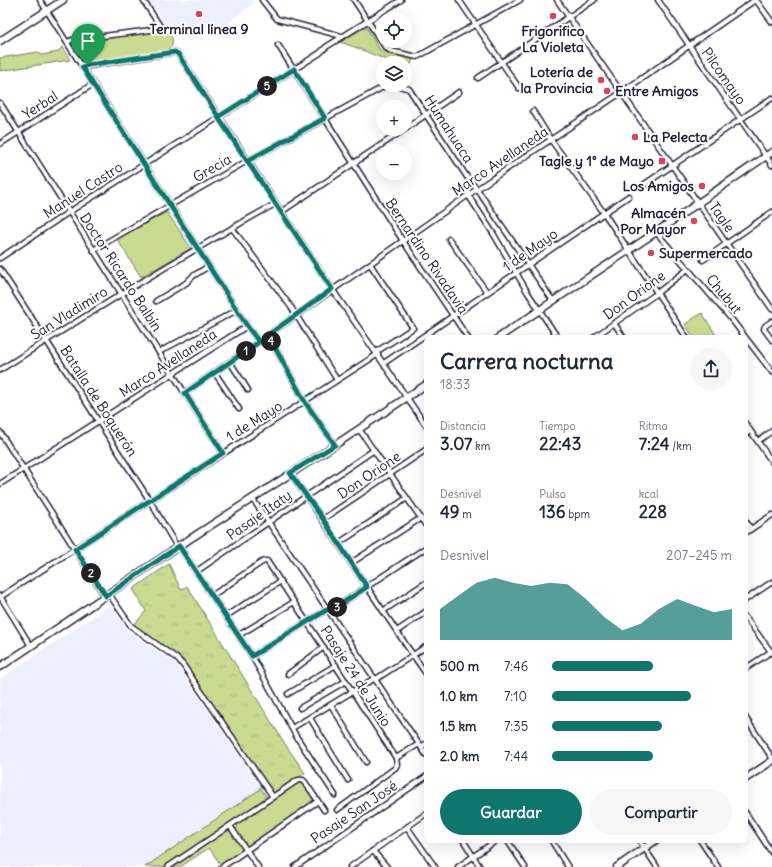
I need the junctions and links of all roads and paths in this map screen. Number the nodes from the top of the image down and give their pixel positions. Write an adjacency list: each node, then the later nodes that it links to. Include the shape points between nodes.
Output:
1 (40, 0): 13 (street)
2 (64, 0): 13 (street)
3 (143, 0): 20 (street, via 160,26 159,29)
4 (262, 0): 18 (street, via 277,19)
5 (354, 0): 15 (street)
6 (401, 0): 15 (street, Manuel Castro)
7 (459, 0): 17 (street)
8 (520, 0): 17 (street)
9 (557, 0): 14 (street, Tagle)
10 (594, 0): 14 (street)
11 (658, 0): 22 (street, Pilcomayo)
12 (755, 0): 16 (street); 22 (street, Marco Avellaneda)
13 (47, 11): 19 (street); 20 (street)
14 (570, 17): 23 (street); 32 (street, Tagle)
15 (368, 21): 17 (street, via 387,49 417,57); 18 (street, Manuel Castro)
16 (772, 22)
17 (475, 25): 23 (street)
18 (342, 37): 25 (street, Manuel Castro)
19 (0, 41)
20 (67, 42): 24 (street)
21 (278, 45): 25 (street, Bernardino Rivadavia)
22 (689, 45): 32 (street, Marco Avellaneda); 39 (street, Pilcomayo)
23 (501, 63): 26 (street); 28 (street)
24 (82, 67): 27 (street); 37 (street, via 175,52)
25 (294, 69): 37 (street, Manuel Castro); 38 (street, Bernardino Rivadavia)
26 (478, 78)
27 (93, 84): 41 (street, Yerbal); 49 (street)
28 (519, 88)
29 (376, 91): 38 (street, Grecia)
30 (411, 92): 36 (street, Humahuaca)
31 (459, 92): 36 (street)
32 (622, 92): 43 (street, Marco Avellaneda); 51 (street, Tagle)
33 (772, 98): 39 (street)
34 (0, 103): 41 (street, Doctor Ricardo Balbín)
35 (533, 111): 43 (street)
36 (426, 114): 40 (street); 52 (street, Humahuaca)
37 (218, 117): 47 (street); 49 (street, Manuel Castro)
38 (325, 118): 47 (street, Grecia); 48 (street, Bernardino Rivadavia)
39 (741, 120): 46 (street, Pilcomayo); 51 (street)
40 (412, 124)
41 (19, 132): 44 (street, Yerbal); 60 (street, Doctor Ricardo Balbín)
42 (395, 136): 48 (street)
43 (551, 140): 54 (street, Marco Avellaneda); 63 (street)
44 (0, 144)
45 (772, 152): 46 (street)
46 (766, 156): 50 (street, Pilcomayo); 57 (street)
47 (247, 161): 58 (street); 59 (street, Grecia)
48 (354, 164): 61 (street); 67 (street, Bernardino Rivadavia)
49 (144, 165): 59 (street); 60 (street, Manuel Castro)
50 (772, 165)
51 (673, 166): 53 (street); 57 (street, Tagle)
52 (469, 180): 54 (street, Humahuaca); 55 (street, Humahuaca)
53 (642, 186)
54 (478, 189): 55 (street, Marco Avellaneda); 75 (street, Humahuaca)
55 (468, 196): 67 (street, Marco Avellaneda); 79 (street)
56 (629, 196): 63 (street, 1 de Mayo)
57 (698, 202): 65 (street); 68 (street, Tagle)
58 (276, 204): 61 (street); 64 (street, San Vladimiro)
59 (170, 205): 69 (street); 70 (street, Grecia)
60 (69, 212): 70 (street, Doctor Ricardo Balbín); 72 (street, Manuel Castro)
61 (281, 212): 80 (street)
62 (772, 212): 68 (street)
63 (604, 213): 71 (street); 75 (street, 1 de Mayo)
64 (232, 228): 69 (street, San Vladimiro); 89 (street)
65 (656, 232): 71 (street); 77 (street, Chubut)
66 (449, 239): 81 (street)
67 (403, 241): 74 (street, Marco Avellaneda); 90 (street, Bernardino Rivadavia)
68 (727, 244): 73 (street); 86 (street, Tagle)
69 (197, 248): 76 (street); 83 (street, San Vladimiro)
70 (93, 250): 83 (street, Doctor Ricardo Balbín)
71 (628, 250): 82 (street); 85 (street)
72 (0, 258)
73 (703, 260)
74 (370, 264): 80 (street, Marco Avellaneda); 109 (street, 1 de Mayo, via 414,328)
75 (529, 264): 79 (street, 1 de Mayo); 85 (street, Humahuaca)
76 (209, 266): 84 (street); 87 (street)
77 (688, 268): 82 (street, Don Orione); 102 (street, Chubut)
78 (0, 269): 104 (street, Batalla de Boquerón)
79 (516, 273): 81 (street, 1 de Mayo); 88 (street)
80 (332, 289): 89 (street, Marco Avellaneda); 109 (street)
81 (487, 292): 90 (street, 1 de Mayo)
82 (657, 292): 92 (street, Don Orione); 101 (street)
83 (121, 294): 104 (street, San Vladimiro); 108 (street, Doctor Ricardo Balbín)
84 (156, 301)
85 (553, 301): 88 (street)
86 (772, 309)
87 (237, 310): 93 (street); 108 (street)
88 (540, 311): 97 (street); 98 (street)
89 (296, 315): 94 (street, Marco Avellaneda); 116 (street)
90 (454, 315): 95 (street, 1 de Mayo); 96 (street, Bernardino Rivadavia)
91 (772, 322): 105 (street, via 764,329)
92 (614, 323): 99 (street, Don Orione); 100 (street)
93 (247, 326): 106 (street); 114 (street, Marco Avellaneda)
94 (268, 335): 106 (street, Marco Avellaneda); 121 (street)
95 (425, 335)
96 (466, 335)
97 (503, 335)
98 (556, 335)
99 (597, 335)
100 (622, 335)
101 (685, 335)
102 (742, 335)
103 (424, 336): 111 (street, 1 de Mayo)
104 (47, 340): 112 (street, San Vladimiro); 123 (street, Batalla de Boquerón)
105 (772, 340)
106 (259, 342): 110 (street, Marco Avellaneda)
107 (748, 342): 113 (street, Chubut)
108 (159, 352): 114 (street, Doctor Ricardo Balbín)
109 (377, 353): 111 (street); 116 (street, 1 de Mayo)
110 (230, 362): 115 (street, Marco Avellaneda); 118 (street)
111 (384, 363): 120 (street)
112 (0, 370)
113 (772, 372)
114 (172, 373): 119 (street, Doctor Ricardo Balbín); 123 (street, Marco Avellaneda)
115 (215, 373): 119 (street, Marco Avellaneda); 122 (street)
116 (337, 380): 121 (street, 1 de Mayo)
117 (424, 386): 120 (street)
118 (248, 390)
119 (185, 393): 134 (street, Doctor Ricardo Balbín)
120 (407, 397): 124 (street); 126 (street)
121 (305, 402): 131 (street); 134 (street, 1 de Mayo)
122 (239, 409)
123 (98, 421): 136 (street, Marco Avellaneda); 143 (street, Batalla de Boquerón)
124 (424, 422)
125 (748, 428): 127 (street)
126 (359, 430): 131 (street); 132 (street)
127 (750, 431): 130 (street)
128 (772, 431): 130 (street)
129 (0, 432): 136 (street)
130 (758, 441): 135 (street)
131 (335, 445): 137 (street)
132 (374, 450): 138 (street); 140 (street, Pasaje Itaty)
133 (424, 451): 138 (street, Don Orione)
134 (223, 453): 143 (street, 1 de Mayo)
135 (772, 462)
136 (24, 469): 139 (street, Marco Avellaneda); 154 (street)
137 (290, 473): 140 (street); 141 (street)
138 (391, 474): 142 (street); 146 (street, Don Orione)
139 (0, 484)
140 (306, 496): 146 (street); 147 (street, Pasaje Itaty)
141 (252, 498): 147 (street); 153 (street)
142 (407, 498): 145 (street); 152 (street)
143 (150, 501): 153 (street, Batalla de Boquerón); 154 (street, 1 de Mayo)
144 (772, 515): 150 (street)
145 (421, 518): 148 (street); 156 (street)
146 (323, 519): 152 (street)
147 (269, 522): 157 (street, Pasaje Itaty); 167 (street)
148 (424, 522)
149 (748, 524): 150 (street)
150 (751, 529): 151 (street)
151 (748, 531)
152 (339, 543): 156 (street)
153 (178, 546): 157 (street, Batalla de Boquerón); 162 (street)
154 (75, 549): 162 (street); 164 (street, 1 de Mayo)
155 (424, 549): 161 (street)
156 (351, 563): 161 (street)
157 (197, 571): 163 (street, Batalla de Boquerón)
158 (281, 581): 163 (street, Pasaje 24 de Junio, via 265,560); 166 (street, Pasaje 24 de Junio); 170 (street)
159 (772, 582): 165 (street)
160 (424, 584): 168 (street)
161 (367, 587): 167 (street); 168 (street)
162 (107, 595): 175 (street); 206 (street, via 131,626 184,666)
163 (213, 595): 170 (street, Batalla de Boquerón)
164 (0, 597): 175 (street)
165 (748, 598)
166 (294, 602): 172 (street, Pasaje 24 de Junio); 174 (street)
167 (329, 610): 172 (street); 186 (street)
168 (383, 611): 173 (street)
169 (424, 613): 173 (street)
170 (226, 616): 174 (street, Batalla de Boquerón)
171 (748, 621): 178 (street)
172 (308, 622): 176 (street, Pasaje 24 de Junio); 180 (street)
173 (397, 631): 179 (street)
174 (239, 635): 180 (street, Batalla de Boquerón)
175 (31, 646): 182 (street)
176 (324, 648): 181 (street, Pasaje 24 de Junio); 185 (street)
177 (424, 648): 179 (street)
178 (772, 652): 183 (street)
179 (413, 655): 184 (street); 186 (street)
180 (252, 656): 194 (street, Batalla de Boquerón)
181 (336, 665): 187 (street, Pasaje 24 de Junio); 189 (street)
182 (0, 667)
183 (748, 667)
184 (424, 671)
185 (288, 674)
186 (375, 679): 188 (street); 196 (street)
187 (346, 681): 188 (street, Pasaje 24 de Junio); 191 (street)
188 (352, 692): 190 (street); 198 (street, Pasaje 24 de Junio)
189 (288, 694)
190 (331, 705): 192 (street); 201 (street)
191 (300, 708)
192 (310, 718): 194 (street); 204 (street)
193 (748, 722): 199 (street)
194 (292, 728): 205 (street, Batalla de Boquerón)
195 (424, 744): 196 (street)
196 (420, 745): 197 (street); 198 (street)
197 (424, 751)
198 (396, 758): 209 (street, via 396,767)
199 (772, 758)
200 (772, 761): 202 (street)
201 (366, 762)
202 (748, 777)
203 (424, 778): 229 (street, Pasaje San José)
204 (348, 780)
205 (335, 795)
206 (272, 797): 207 (street, via 301,780); 212 (street)
207 (318, 801): 208 (street); 222 (street)
208 (324, 810)
209 (337, 810)
210 (424, 815): 213 (street)
211 (748, 817): 224 (street)
212 (230, 826): 222 (street); 226 (street)
213 (407, 827): 223 (street); 232 (street)
214 (465, 843): 225 (street)
215 (492, 843): 225 (street)
216 (509, 843): 235 (street)
217 (553, 843): 236 (street)
218 (641, 843): 221 (street)
219 (652, 843): 221 (street)
220 (702, 843): 239 (street)
221 (644, 848): 237 (street); 238 (street)
222 (246, 850): 227 (street); 228 (street)
223 (373, 851): 230 (street); 231 (street)
224 (772, 853)
225 (473, 856): 233 (street); 234 (street)
226 (168, 867)
227 (222, 867)
228 (258, 867)
229 (295, 867)
230 (350, 867)
231 (387, 867)
232 (435, 867)
233 (458, 867)
234 (480, 867)
235 (525, 867)
236 (568, 867)
237 (617, 867)
238 (657, 867)
239 (718, 867)

